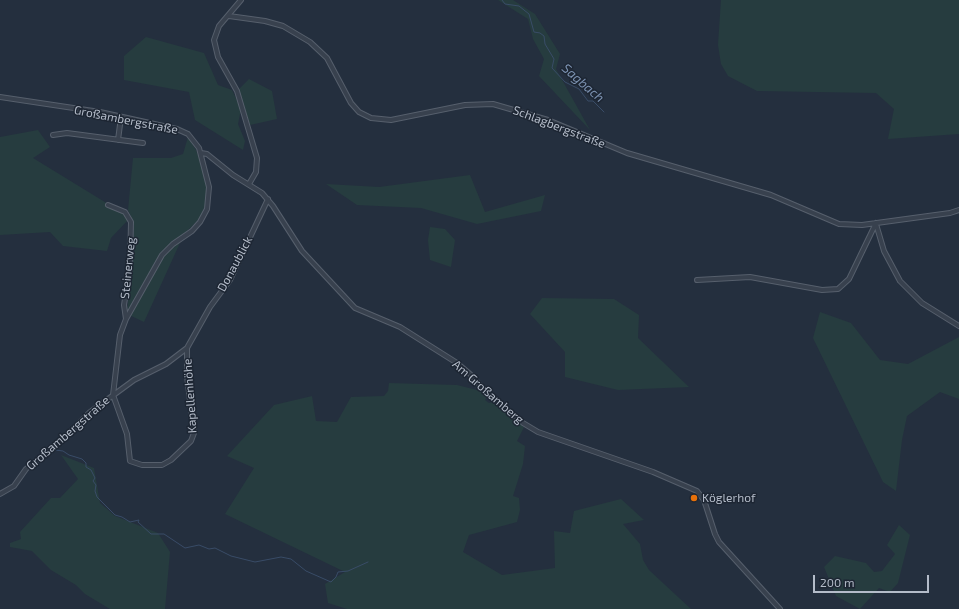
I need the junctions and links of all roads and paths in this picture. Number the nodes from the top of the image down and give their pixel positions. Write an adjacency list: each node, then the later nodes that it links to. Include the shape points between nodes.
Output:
1 (241, 0): 2 (street)
2 (229, 16): 9 (street, via 216,32 215,48 237,91 253,144 257,166); 13 (street, Schlagbergstraße, via 283,26 310,42 327,58 351,104 371,118 396,119 473,104 499,106 548,120 627,153 771,195 839,224)
3 (0, 97): 4 (street, Großambergstraße)
4 (121, 117): 6 (street); 8 (street, Großambergstraße, via 168,126 184,132 196,142)
5 (53, 135): 6 (street, via 67,133)
6 (118, 140): 7 (street)
7 (143, 143)
8 (200, 153): 9 (street, Am Großamberg, via 207,154); 15 (street, Großambergstraße, via 209,194 204,216 192,231 162,255)
9 (249, 184): 10 (street, Am Großamberg)
10 (268, 199): 17 (street, Donaublick, via 230,280 210,307); 20 (street, Am Großamberg, via 302,251 355,308 400,327 457,363 491,397 531,428 697,491 722,546)
11 (108, 205): 15 (street, Steinerweg, via 125,212 131,222 130,267 124,305)
12 (959, 210): 13 (street, Schlagbergstraße)
13 (876, 224): 14 (street, via 849,279 838,289 822,290 750,277); 16 (street, via 884,252 900,281 922,303)
14 (697, 280)
15 (126, 319): 18 (street, Großambergstraße, via 120,335)
16 (959, 326)
17 (187, 348): 18 (street, Kapellenhöhe, via 166,364 134,380); 18 (street, Kapellenhöhe, via 187,376 194,436 168,462 148,465 130,461 127,434)
18 (112, 395): 19 (street, Großambergstraße, via 26,469 10,489)
19 (0, 494)
20 (780, 609)

